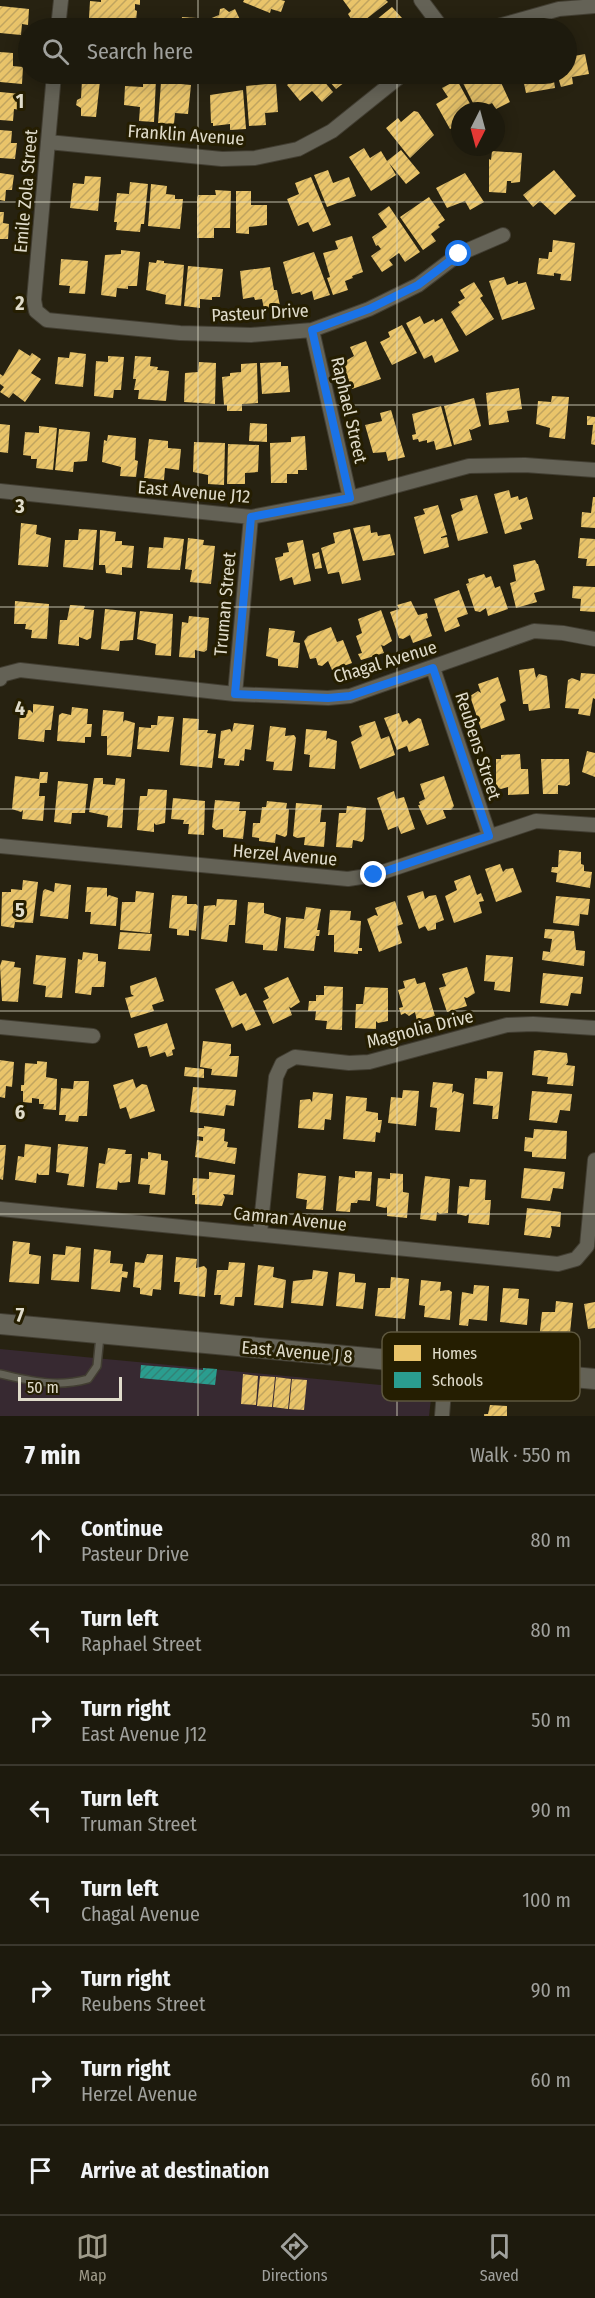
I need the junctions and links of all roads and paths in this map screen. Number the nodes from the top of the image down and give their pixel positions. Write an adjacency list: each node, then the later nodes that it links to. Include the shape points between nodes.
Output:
1 (61, 0): 4 (street)
2 (421, 0): 5 (street)
3 (595, 6): 6 (street, via 559,9)
4 (59, 18)
5 (434, 18)
6 (527, 18)
7 (53, 84): 9 (street, Emile Zola Street)
8 (391, 84): 9 (street, Franklin Avenue, via 332,131 298,149 255,158 222,159)
9 (48, 142): 11 (street, Emile Zola Street)
10 (503, 235): 12 (street, Pasteur Drive, via 459,254 418,285)
11 (36, 311): 12 (street, Pasteur Drive, via 47,320 180,333 251,335)
12 (312, 330): 15 (street, Raphael Street)
13 (595, 470): 15 (street, East Avenue J12, via 469,466)
14 (0, 491): 16 (street, East Avenue J12)
15 (350, 498): 16 (street, East Avenue J12)
16 (251, 517): 20 (street, Truman Street)
17 (595, 639): 18 (street, Chagal Avenue, via 534,631)
18 (433, 668): 20 (street, Chagal Avenue, via 350,696); 22 (street, Reubens Street)
19 (1, 677): 20 (street, Chagal Avenue, via 20,670)
20 (235, 694)
21 (595, 825): 22 (street, Herzel Avenue, via 536,821)
22 (489, 836): 23 (street, Herzel Avenue, via 374,875 348,879)
23 (0, 846)
24 (0, 1027): 26 (street)
25 (595, 1028): 29 (street, Magnolia Drive, via 507,1025 369,1062 295,1057 282,1064 276,1077)
26 (93, 1036)
27 (595, 1160): 29 (street, Camran Avenue, via 586,1246 576,1258 558,1264)
28 (0, 1209): 29 (street, Camran Avenue)
29 (260, 1233)
30 (0, 1324): 31 (street, East Avenue J 8)
31 (100, 1333): 32 (street, East Avenue J 8); 33 (lane, via 97,1366 88,1379 69,1384)
32 (382, 1359)
33 (0, 1374)
34 (580, 1378): 35 (street, East Avenue J 8)
35 (595, 1379)
36 (443, 1401): 37 (street)
37 (442, 1416)

